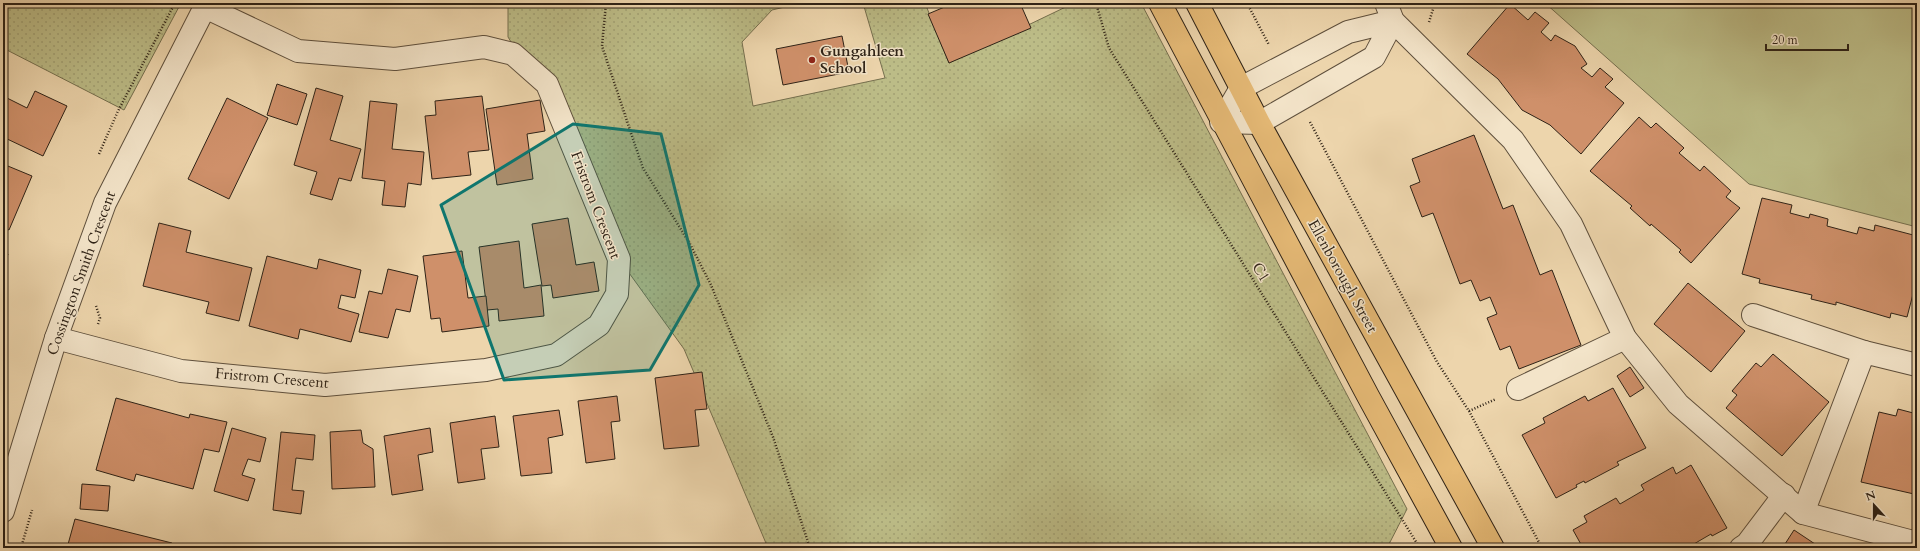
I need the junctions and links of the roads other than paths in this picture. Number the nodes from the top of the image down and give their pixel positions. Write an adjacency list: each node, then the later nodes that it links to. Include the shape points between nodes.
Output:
1 (1160, 3): 6 (main road)
2 (1197, 3): 5 (main road, Ellenborough Street)
3 (206, 5): 9 (street, Cossington Smith Crescent, via 105,203); 9 (street, Fristrom Crescent, via 298,51 395,59 484,47 513,54 547,84 619,259 617,294 599,325 556,355 486,370 325,385 181,371)
4 (1390, 12): 5 (street); 7 (street, via 1374,57); 10 (street, via 1513,140 1571,224)
5 (1242, 88): 6 (street); 7 (main road, Ellenborough Street)
6 (1222, 122): 7 (street); 18 (main road)
7 (1259, 122): 19 (main road, Ellenborough Street)
8 (1753, 315): 11 (street)
9 (56, 338): 15 (street, Cossington Smith Crescent)
10 (1625, 338): 13 (street); 14 (street, via 1678,404)
11 (1864, 352): 12 (street); 16 (street)
12 (1917, 365)
13 (1518, 388)
14 (1784, 495): 16 (street); 20 (street)
15 (3, 511)
16 (1803, 512): 17 (street)
17 (1917, 543)
18 (1451, 548)
19 (1493, 548)
20 (1741, 548)

